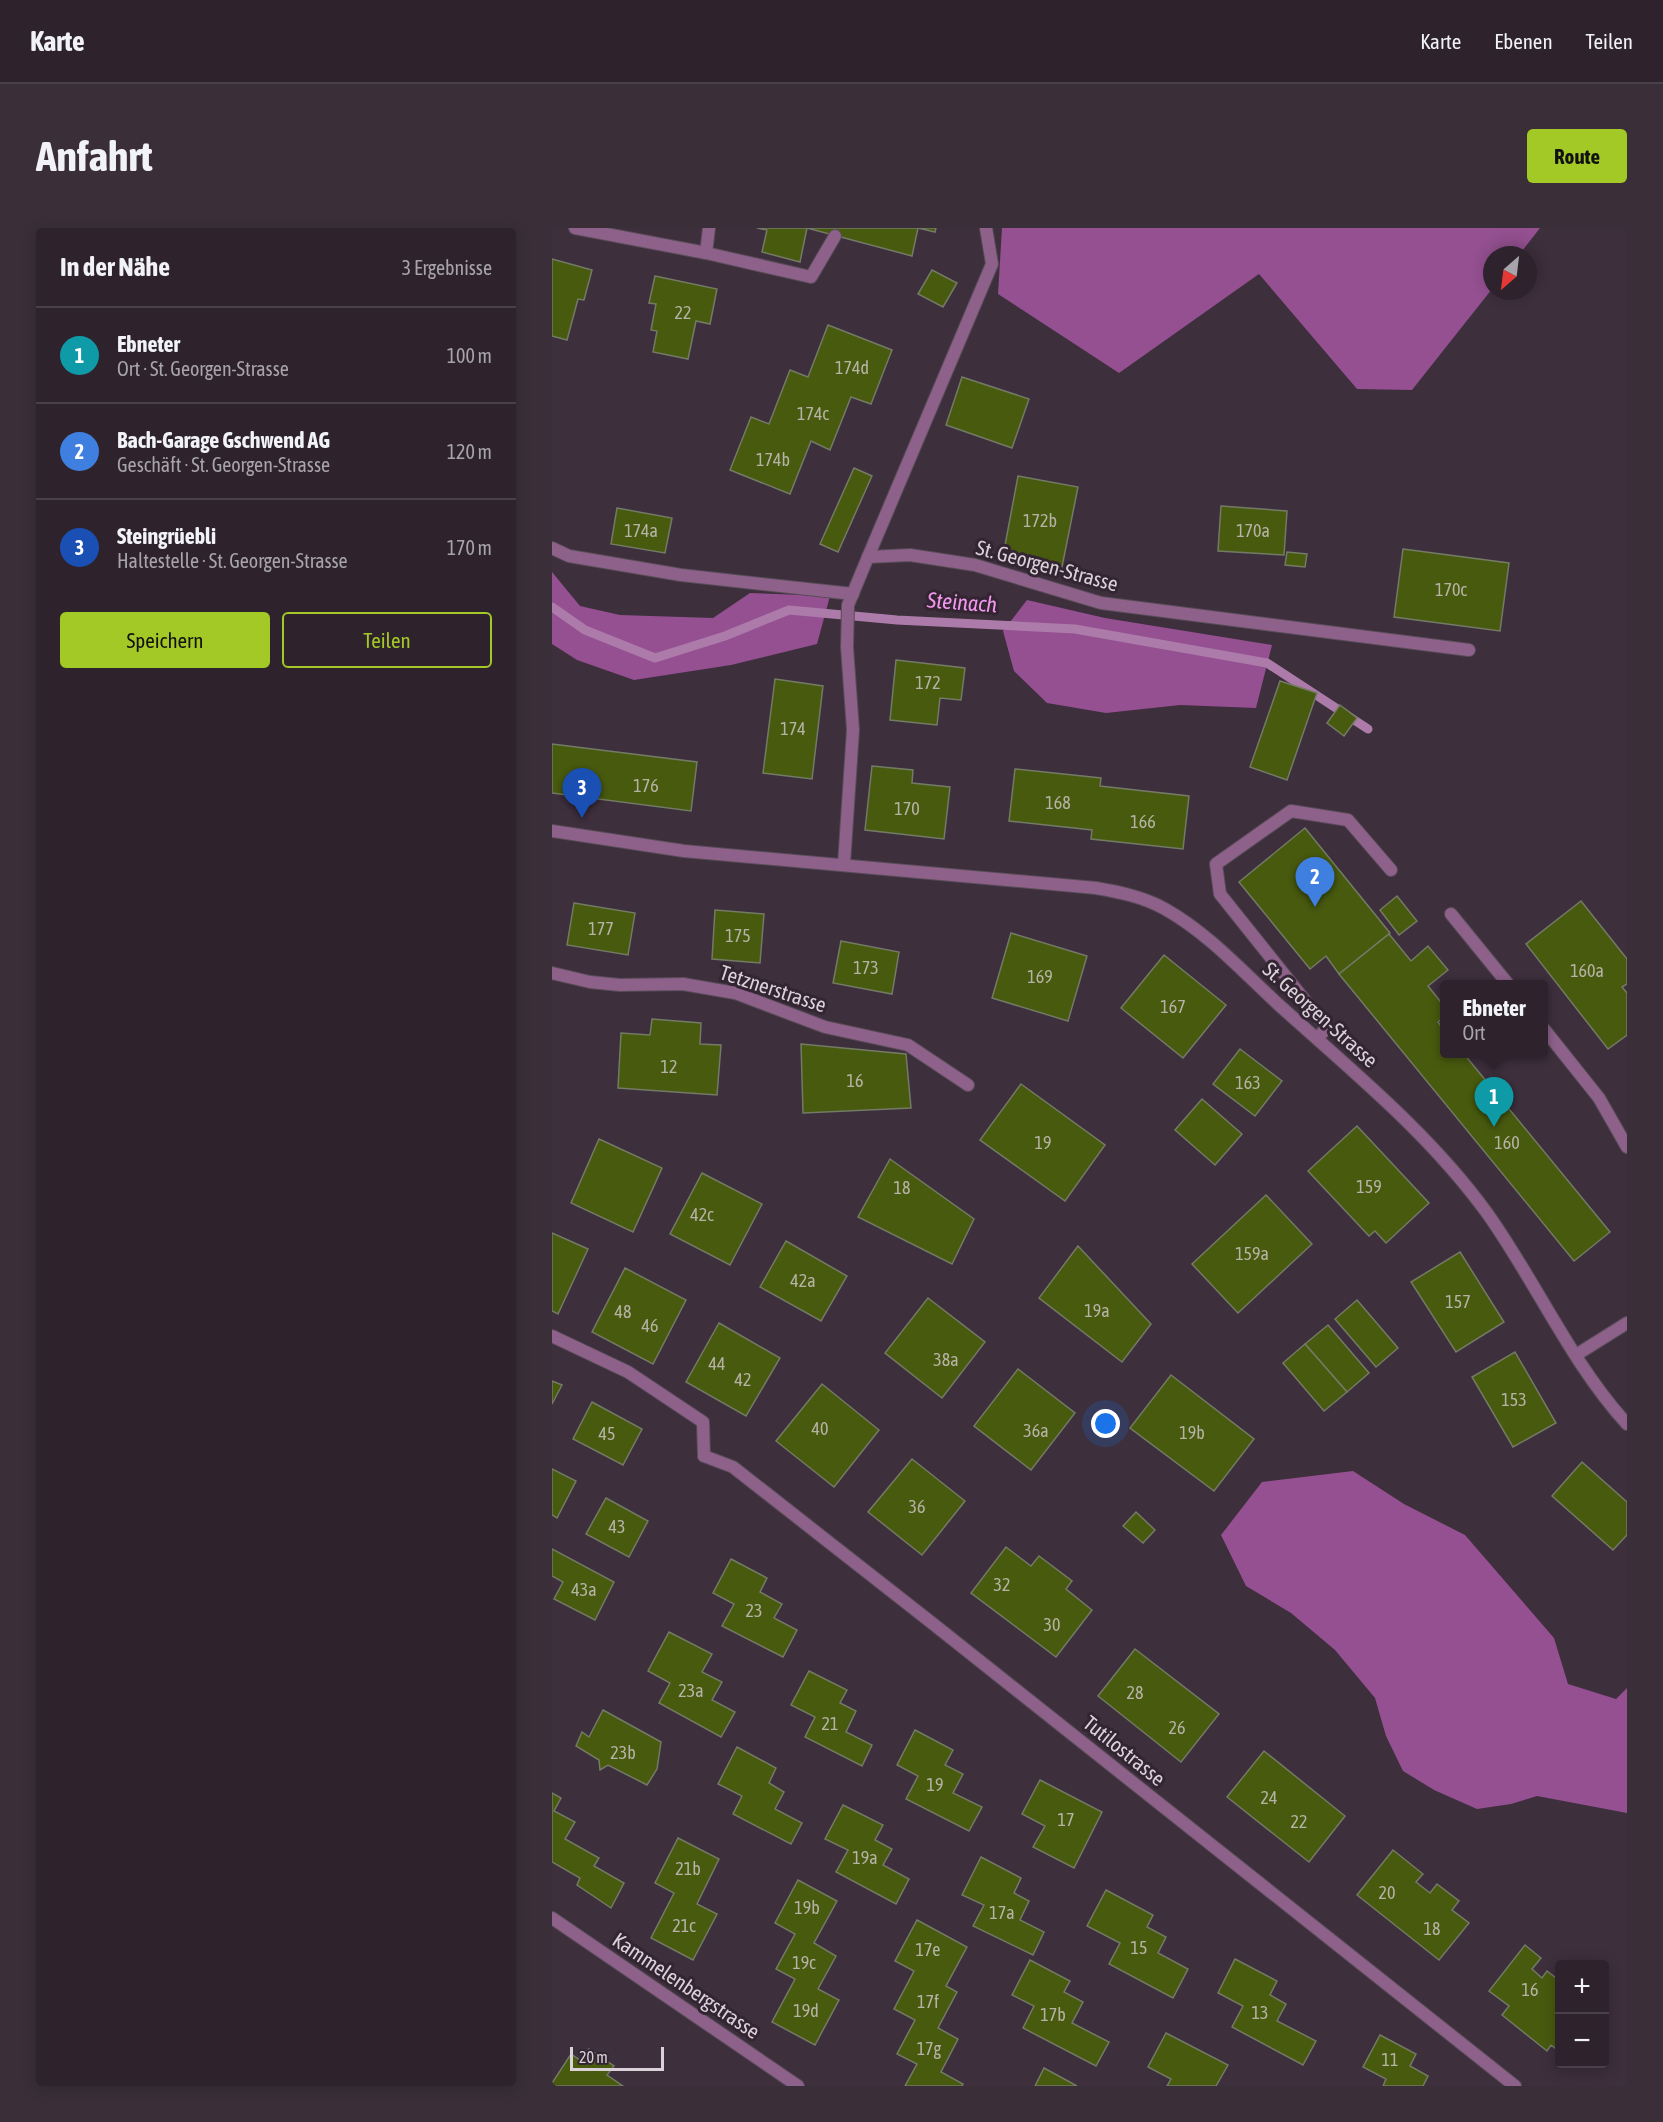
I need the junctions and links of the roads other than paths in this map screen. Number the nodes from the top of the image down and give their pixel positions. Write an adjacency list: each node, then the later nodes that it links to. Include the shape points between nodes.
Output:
1 (575, 228): 5 (street)
2 (709, 228): 5 (street)
3 (986, 228): 7 (street, via 992,264)
4 (835, 236): 5 (street, via 811,277)
5 (705, 254)
6 (552, 548): 8 (street, via 569,556)
7 (868, 557): 8 (street); 9 (street, St. Georgen-Strasse, via 910,555 975,565 1101,603)
8 (850, 599): 11 (street, via 847,647 853,730)
9 (1469, 650)
10 (552, 831): 11 (street, St. Georgen-Strasse, via 684,851)
11 (844, 864): 17 (street, St. Georgen-Strasse, via 1096,888 1140,898 1164,908 1191,927)
12 (1391, 870): 17 (street, via 1348,820 1291,811 1216,864 1220,894 1327,1028)
13 (1451, 914): 15 (street)
14 (552, 973): 18 (street, Tetznerstrasse, via 590,982 683,984 735,993 825,1027 908,1045)
15 (1505, 980)
16 (1548, 1034): 19 (street, via 1599,1098)
17 (1317, 1038): 22 (street, St. Georgen-Strasse, via 1414,1127 1459,1176)
18 (968, 1085)
19 (1627, 1147)
20 (1627, 1323): 22 (street)
21 (552, 1336): 26 (street, Tutilostrasse, via 628,1372 703,1422 704,1456 733,1467)
22 (1576, 1355): 23 (street, St. Georgen-Strasse)
23 (1627, 1424)
24 (552, 1918): 25 (street, Kammelenbergstrasse)
25 (798, 2086)
26 (1515, 2086)

